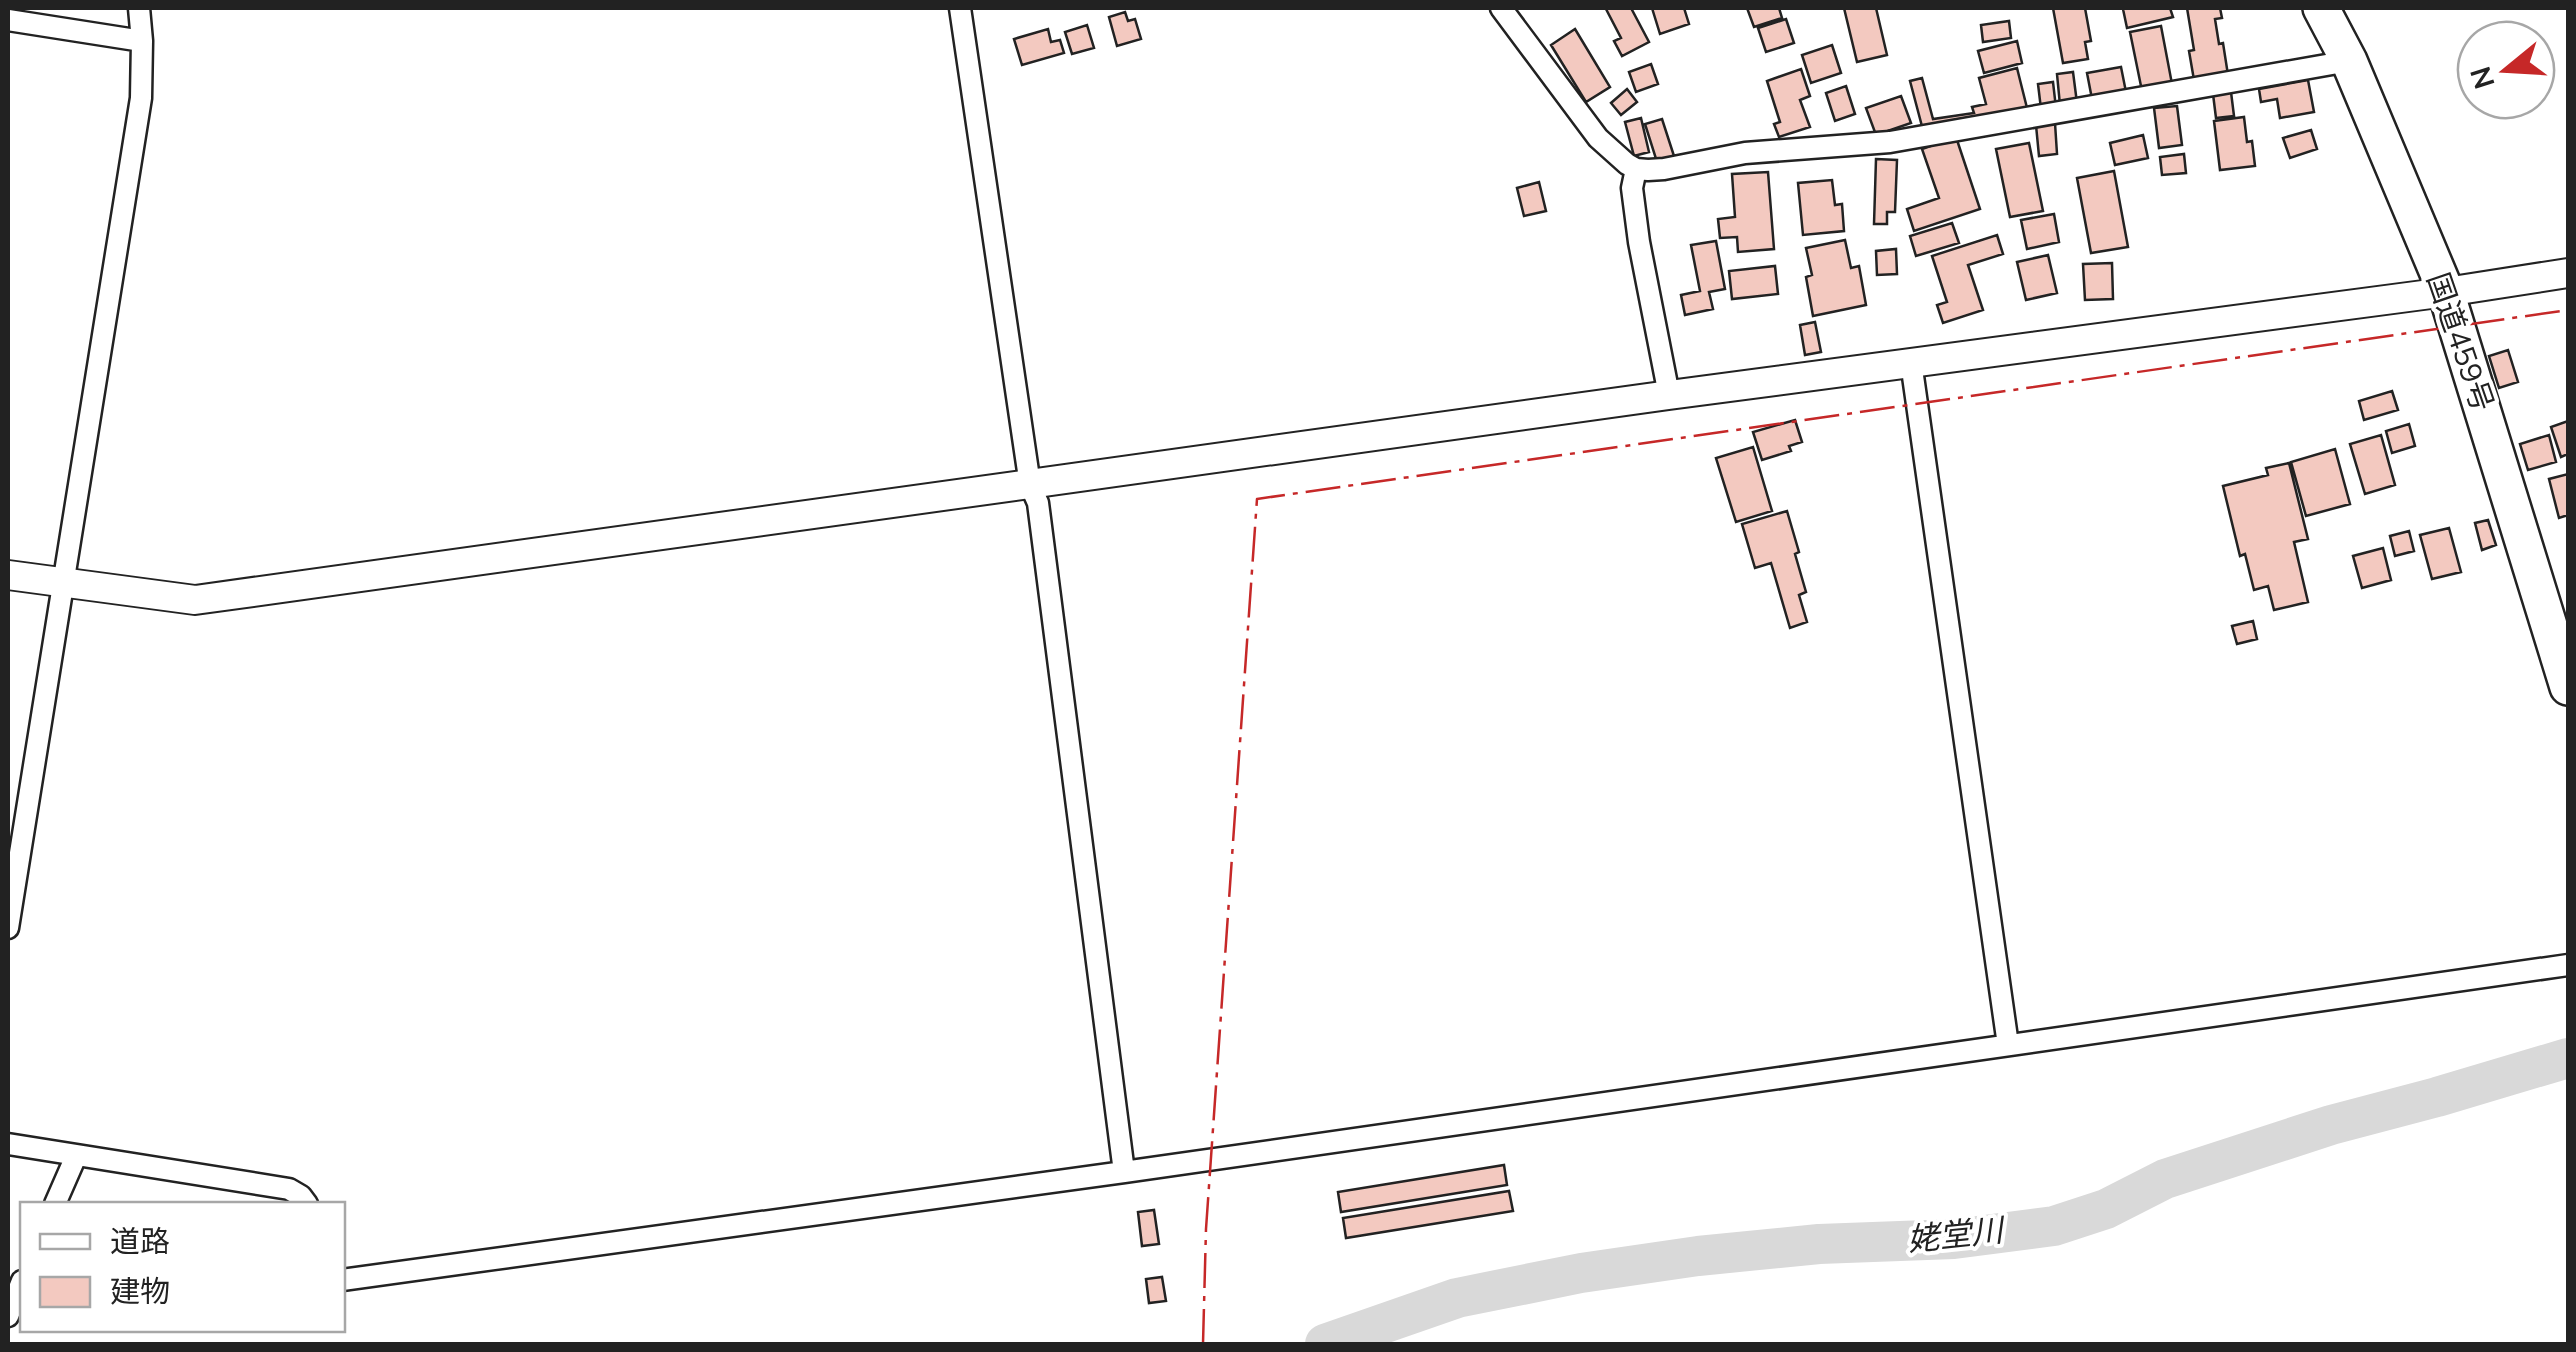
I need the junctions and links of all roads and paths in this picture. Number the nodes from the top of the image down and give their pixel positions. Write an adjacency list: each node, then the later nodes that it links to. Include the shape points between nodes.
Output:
1 (139, 8): 6 (street)
2 (960, 8): 13 (street)
3 (1501, 8): 8 (street, via 1598,138)
4 (2321, 8): 7 (highway, 国道459号)
5 (8, 20): 6 (street)
6 (142, 41): 15 (street, via 140,98)
7 (2348, 61): 8 (street, via 1890,142); 10 (highway, 国道459号)
8 (1636, 169): 12 (street, via 1638,242)
9 (2568, 273): 10 (street)
10 (2446, 292): 11 (street); 16 (highway, 国道459号)
11 (1911, 362): 12 (street); 19 (street)
12 (1669, 395): 13 (street)
13 (1030, 485): 15 (street, via 196,600); 22 (street, via 1038,503)
14 (8, 576): 15 (street)
15 (62, 584): 17 (street)
16 (2568, 687)
17 (8, 928)
18 (2568, 965): 19 (street)
19 (2008, 1045): 22 (street)
20 (8, 1144): 21 (street)
21 (76, 1156): 23 (street); 24 (street, via 289,1189)
22 (1124, 1172): 25 (street)
23 (56, 1202)
24 (305, 1202)
25 (345, 1280)
26 (20, 1286): 27 (street)
27 (8, 1316)

